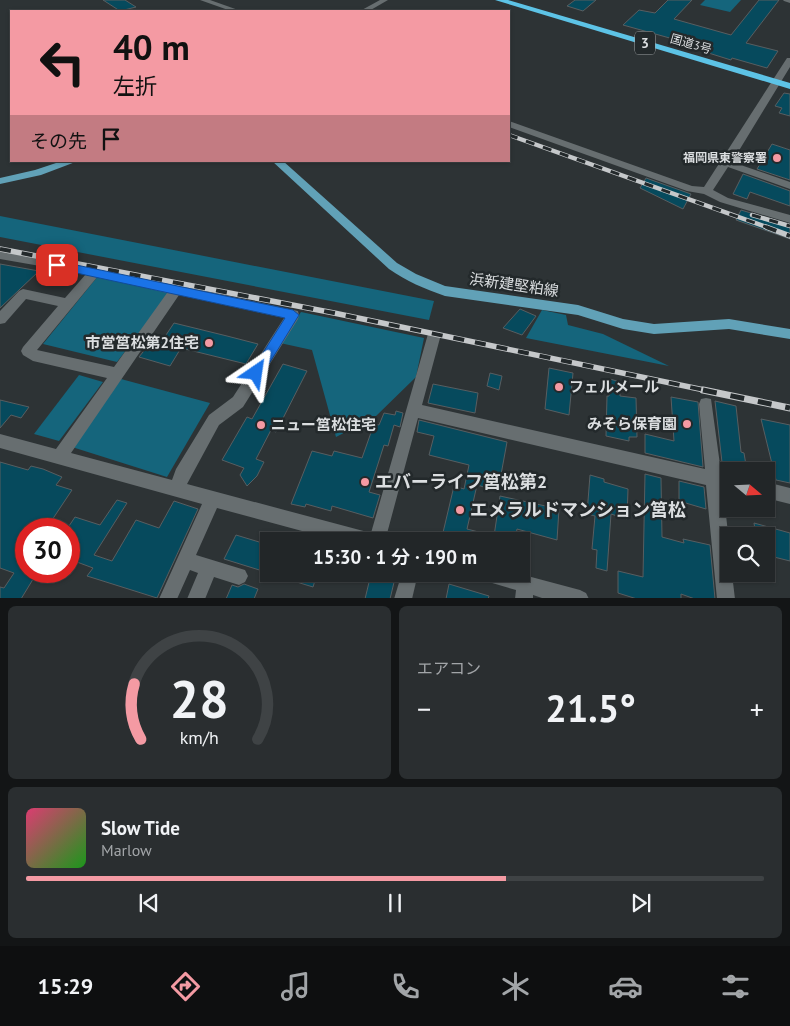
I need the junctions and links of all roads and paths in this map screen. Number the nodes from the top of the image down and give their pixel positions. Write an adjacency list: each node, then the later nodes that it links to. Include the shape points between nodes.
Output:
1 (203, 0): 6 (street)
2 (385, 0): 7 (street)
3 (499, 0): 9 (highway, 国道3号 / 3)
4 (786, 0): 5 (street)
5 (790, 1)
6 (234, 10)
7 (366, 10)
8 (790, 60): 9 (street)
9 (776, 82): 10 (highway, 国道3号 / 3); 14 (street)
10 (790, 86)
11 (510, 124): 17 (street)
12 (70, 162): 15 (main road)
13 (278, 162): 24 (main road, 浜新建堅粕線, via 393,266 434,288 578,310 654,329 729,324)
14 (726, 163): 16 (street); 17 (street)
15 (0, 181)
16 (790, 186)
17 (706, 191): 18 (street, via 724,200)
18 (790, 220)
19 (0, 255): 20 (street)
20 (94, 271): 21 (street); 22 (street)
21 (176, 290): 26 (street); 33 (street, via 293,315 238,402 214,420)
22 (68, 303): 23 (street, via 23,294); 26 (street, via 28,351 33,355)
23 (0, 319)
24 (790, 334)
25 (433, 338): 28 (street)
26 (117, 374): 30 (street)
27 (706, 404): 31 (street)
28 (413, 410): 32 (street); 39 (street)
29 (0, 441): 30 (street)
30 (59, 457): 33 (street)
31 (720, 475)
32 (720, 480)
33 (177, 488): 36 (street)
34 (775, 492): 35 (street)
35 (790, 496)
36 (212, 499): 38 (street); 40 (street)
37 (723, 518): 48 (street)
38 (335, 532)
39 (379, 532)
40 (185, 560): 41 (street); 45 (street)
41 (209, 567): 42 (street); 46 (street)
42 (239, 576)
43 (505, 582): 44 (street)
44 (524, 591): 47 (street)
45 (168, 598)
46 (196, 598)
47 (580, 598)
48 (726, 598)

